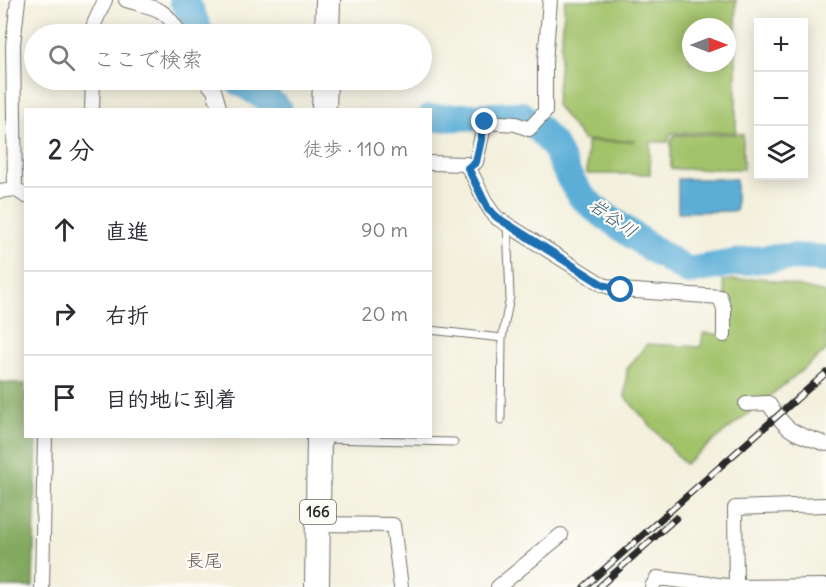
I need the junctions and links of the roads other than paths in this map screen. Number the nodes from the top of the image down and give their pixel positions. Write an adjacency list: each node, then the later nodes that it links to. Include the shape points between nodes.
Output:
1 (18, 0): 18 (street, via 13,45 13,139)
2 (105, 0): 6 (street)
3 (126, 0): 7 (street, via 162,11)
4 (328, 0): 8 (highway)
5 (550, 0): 16 (street, via 544,112 529,129 485,122 476,162)
6 (94, 24)
7 (174, 24)
8 (327, 24)
9 (93, 90): 12 (street)
10 (214, 90): 13 (street)
11 (325, 90): 14 (highway)
12 (92, 108)
13 (219, 108)
14 (324, 108)
15 (432, 163): 16 (street, via 466,164)
16 (468, 168): 19 (street, via 488,209)
17 (0, 191): 18 (street)
18 (20, 192)
19 (507, 224): 21 (street, via 603,285 621,290 720,297); 22 (lane, via 510,297)
20 (432, 330): 22 (lane)
21 (724, 335)
22 (502, 338): 24 (lane)
23 (746, 404): 29 (street, via 768,403 790,431)
24 (501, 420)
25 (45, 438): 34 (street)
26 (319, 438): 31 (highway, 166)
27 (346, 438): 28 (lane)
28 (454, 442)
29 (826, 444)
30 (826, 505): 39 (street, via 735,508)
31 (318, 524): 35 (highway, 166); 36 (street, via 393,525)
32 (561, 535): 37 (street)
33 (826, 586): 39 (street)
34 (42, 587)
35 (316, 587)
36 (401, 587)
37 (498, 587)
38 (652, 587): 39 (street, via 657,579)
39 (736, 587)

